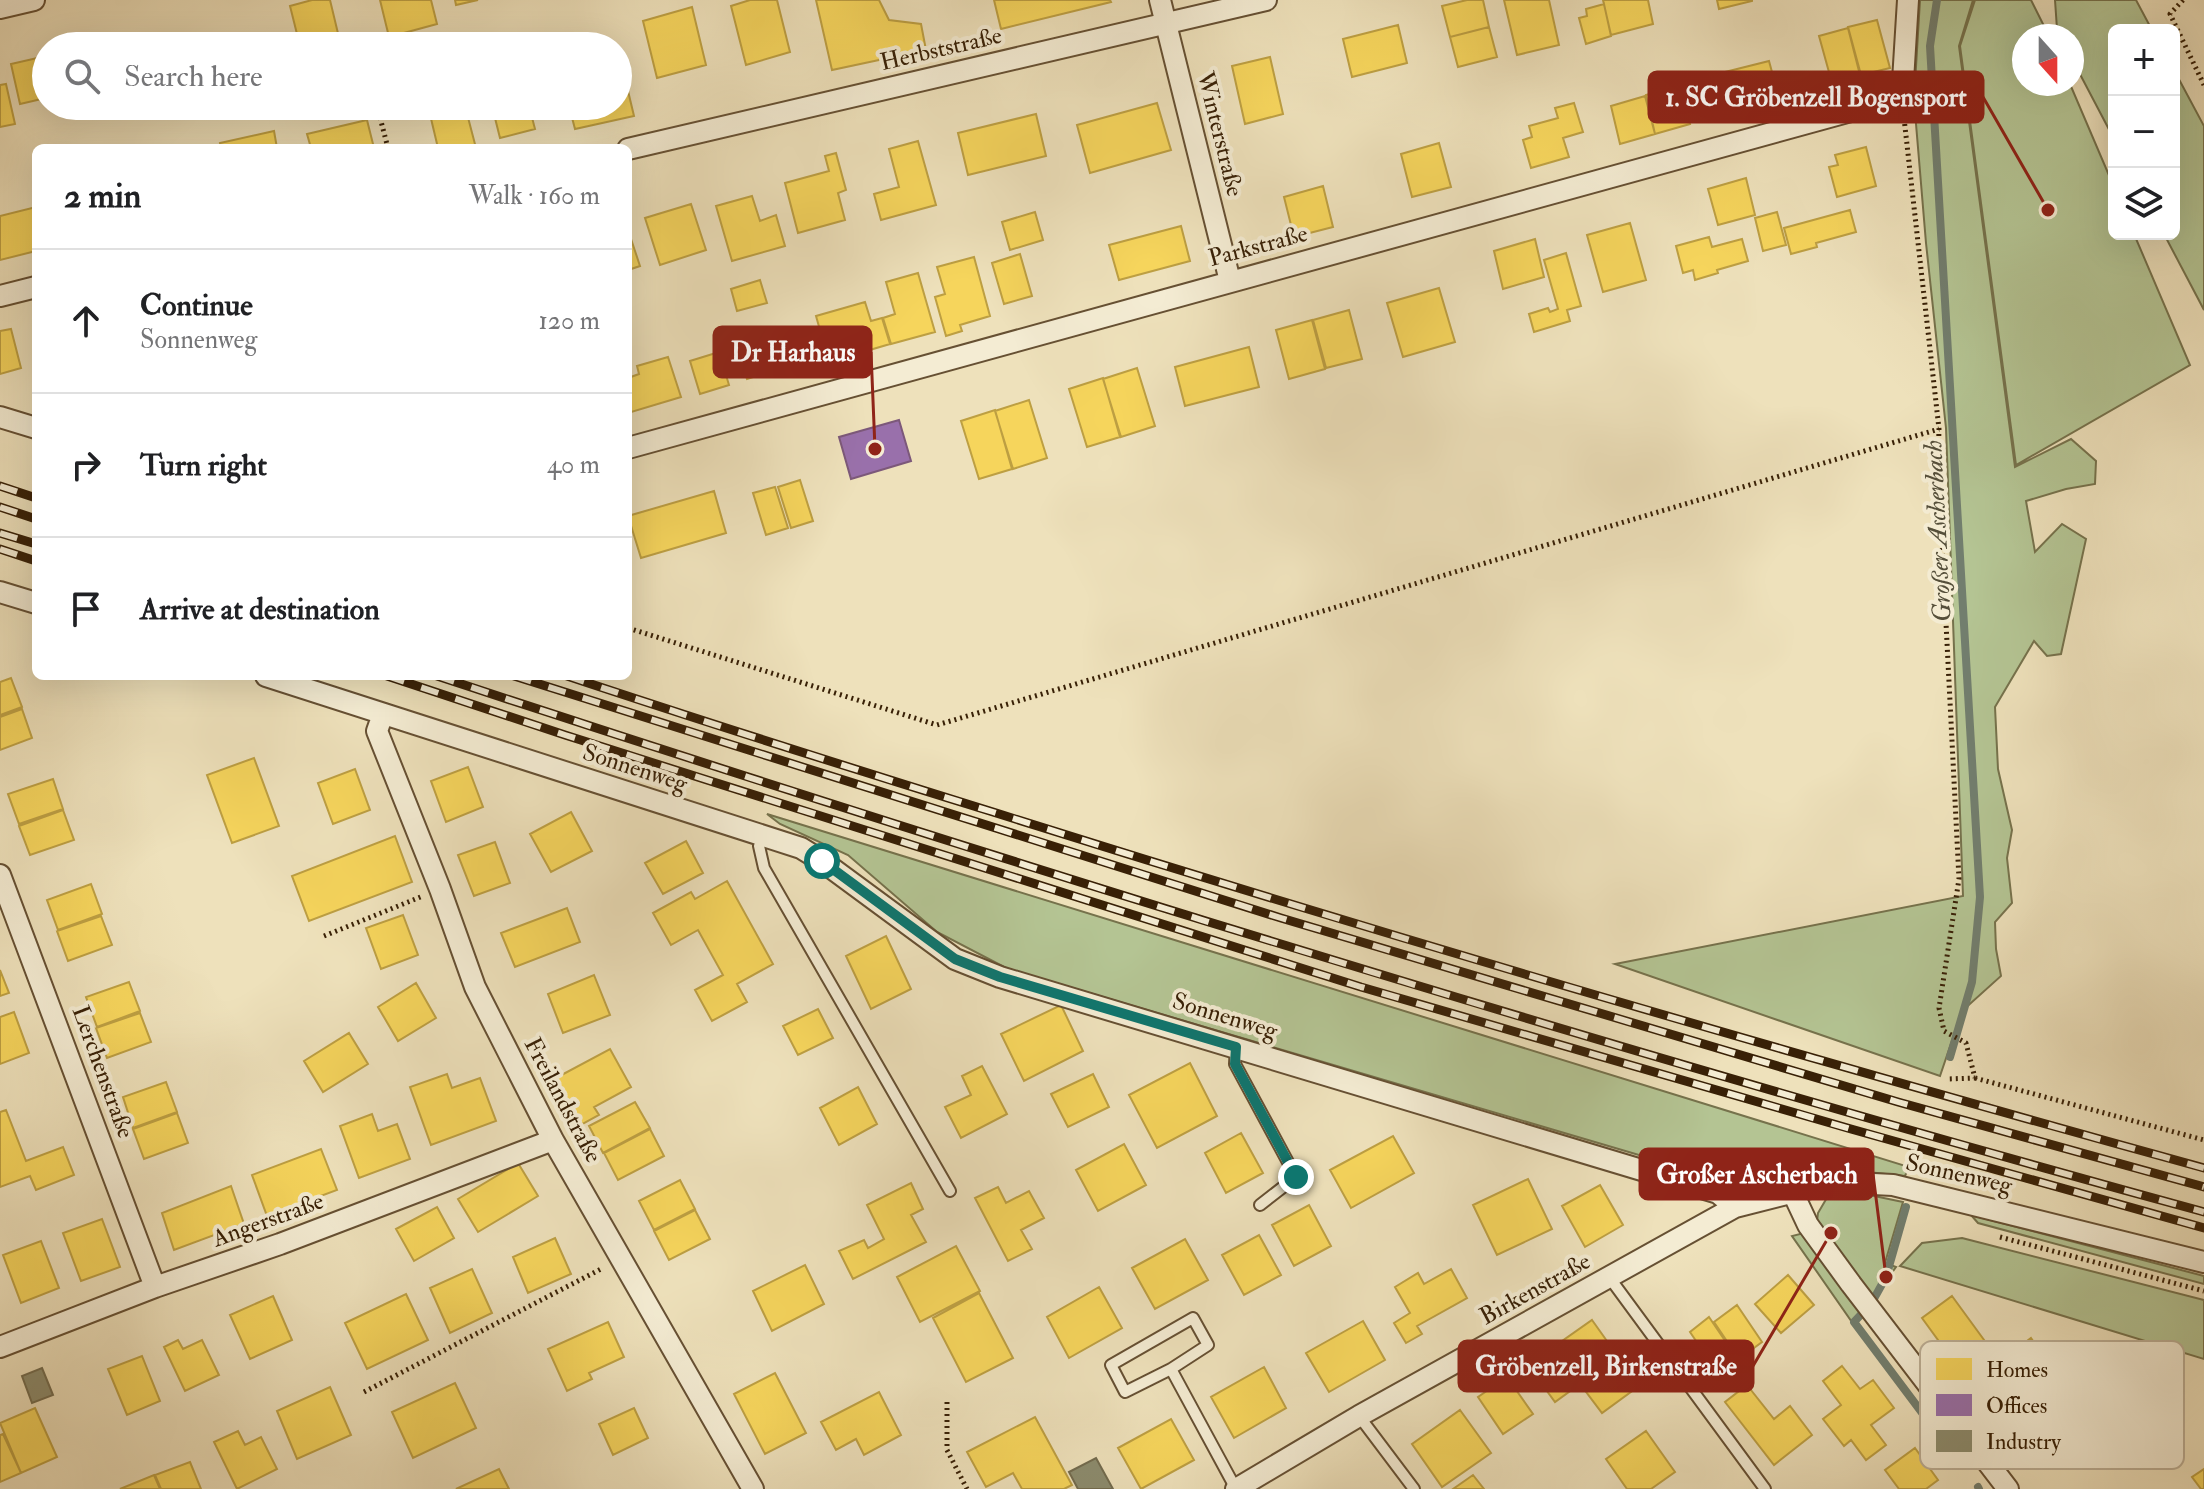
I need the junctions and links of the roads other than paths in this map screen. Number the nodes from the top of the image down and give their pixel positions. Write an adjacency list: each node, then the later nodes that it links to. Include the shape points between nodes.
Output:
1 (34, 0): 5 (street)
2 (1160, 0): 6 (street, Winterstraße)
3 (1266, 0): 6 (street, Herbststraße)
4 (1908, 0): 8 (street, Parkstraße, via 1902,97)
5 (8, 4)
6 (1166, 24): 7 (street, Herbststraße); 8 (street, Winterstraße)
7 (632, 148)
8 (1230, 281): 13 (street, Parkstraße)
9 (32, 288): 10 (street)
10 (0, 296)
11 (0, 417): 12 (street)
12 (32, 427)
13 (632, 447)
14 (0, 592): 15 (street)
15 (32, 602)
16 (278, 680): 17 (street, Sonnenweg)
17 (383, 714): 18 (street, Sonnenweg); 21 (street, Freilandstraße, via 377,731 475,987)
18 (763, 836): 20 (street, Sonnenweg, via 822,861 955,959); 22 (lane, via 759,846 764,868)
19 (0, 875): 28 (street, Lerchenstraße)
20 (1236, 1047): 24 (lane, via 1235,1064 1296,1177); 25 (street, Sonnenweg, via 1718,1193)
21 (553, 1140): 28 (street, Angerstraße); 35 (street, Freilandstraße)
22 (950, 1191)
23 (1792, 1191): 25 (street, Sonnenweg); 26 (street, Sonnenweg, via 1834,1182 1893,1185); 31 (street, via 1808,1225)
24 (1260, 1205)
25 (1735, 1207): 27 (street, Birkenstraße)
26 (2204, 1262)
27 (1609, 1277): 32 (street, Birkenstraße); 37 (lane)
28 (155, 1287): 29 (street, Angerstraße)
29 (0, 1347)
30 (1171, 1369): 30 (lane, via 1125,1392 1111,1365 1193,1318 1208,1345); 34 (lane)
31 (1920, 1374)
32 (1359, 1416): 34 (street, Birkenstraße); 36 (lane)
33 (1993, 1469): 38 (street)
34 (1244, 1487)
35 (753, 1489)
36 (1414, 1489)
37 (1765, 1489)
38 (2008, 1489)

